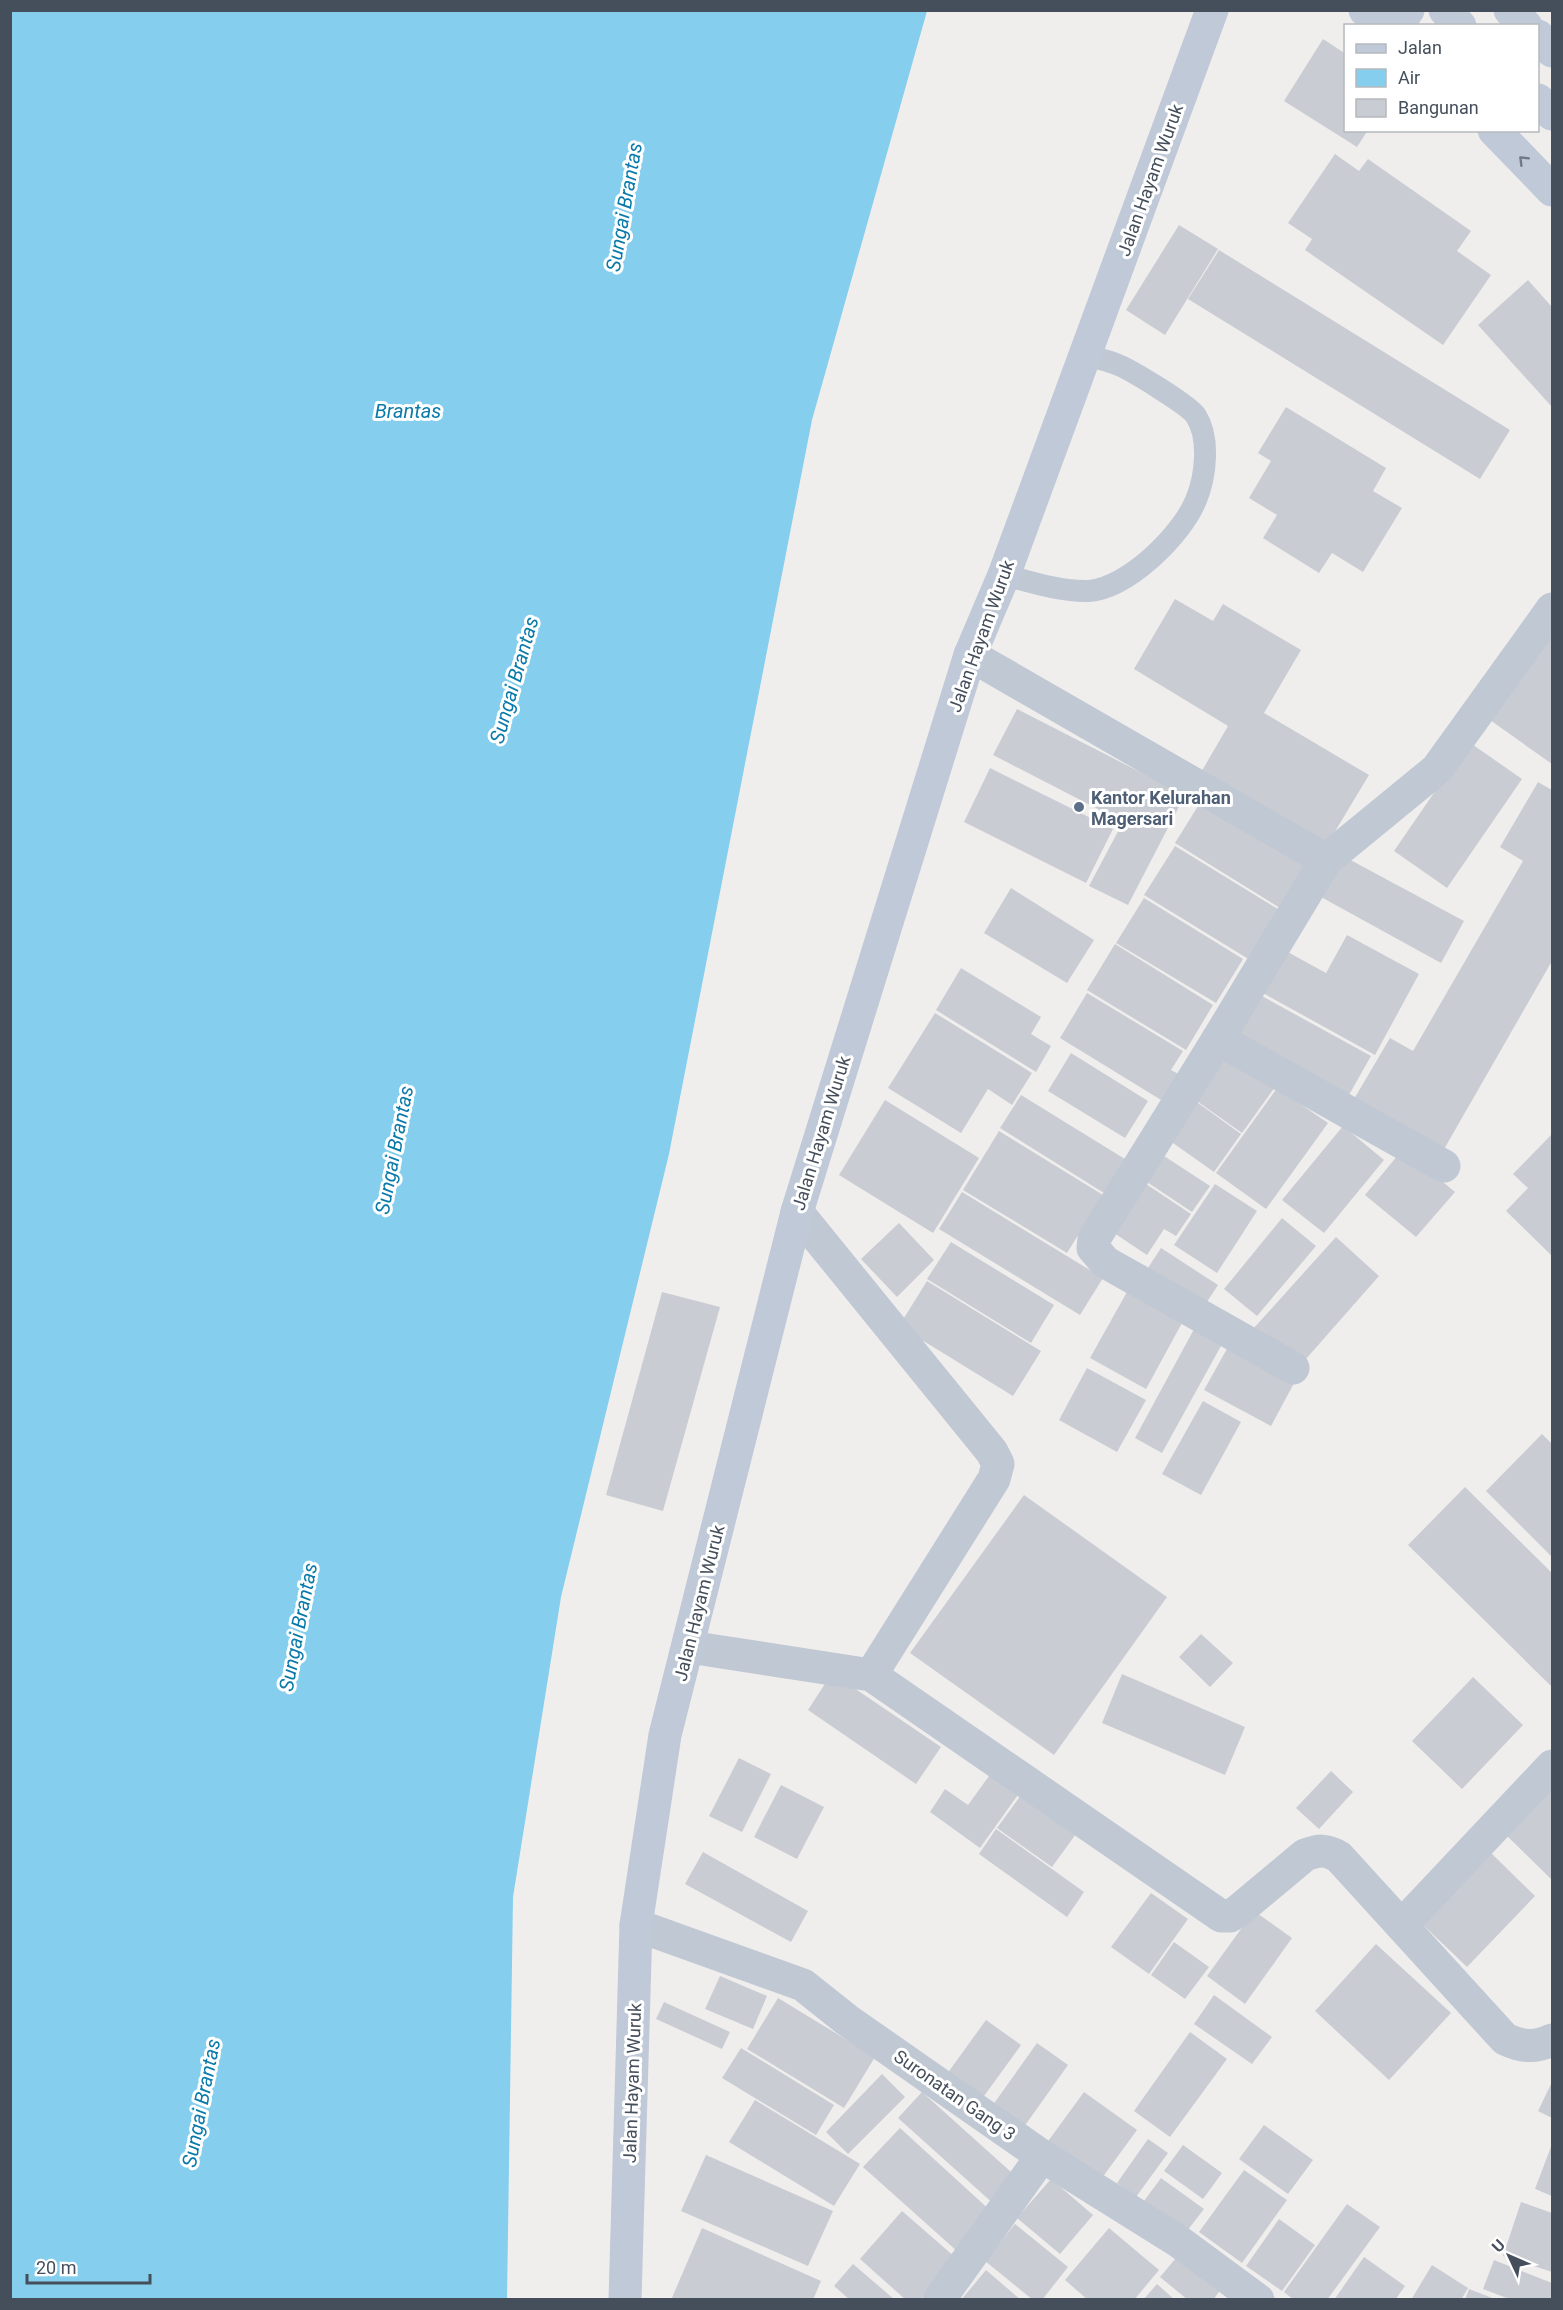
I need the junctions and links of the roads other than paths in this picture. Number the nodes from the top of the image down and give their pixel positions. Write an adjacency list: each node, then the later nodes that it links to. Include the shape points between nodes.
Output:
1 (1212, 10): 14 (main road, Jalan Hayam Wuruk)
2 (1365, 10): 6 (main road)
3 (1408, 10): 7 (main road)
4 (1445, 10): 8 (main road)
5 (1510, 10): 9 (main road)
6 (1380, 24)
7 (1398, 24)
8 (1458, 24)
9 (1524, 24)
10 (1539, 101): 11 (main road)
11 (1552, 114)
12 (1496, 132): 13 (main road, one-way to 12)
13 (1552, 190)
14 (1086, 356): 15 (main road, Jalan Hayam Wuruk); 15 (lane, via 1116,364 1196,415 1203,435 1204,467 1196,501 1170,540 1120,582 1090,591)
15 (1004, 575): 17 (main road, Jalan Hayam Wuruk)
16 (1552, 609): 18 (street, via 1437,769)
17 (970, 655): 18 (street); 21 (main road, Jalan Hayam Wuruk)
18 (1326, 860): 19 (street)
19 (1218, 1040): 20 (street); 22 (street, via 1094,1239 1094,1248 1105,1262)
20 (1444, 1166)
21 (796, 1212): 23 (main road, Jalan Hayam Wuruk); 24 (street, via 998,1464 994,1479)
22 (1293, 1368)
23 (689, 1647): 24 (street); 26 (main road, Jalan Hayam Wuruk, via 665,1735)
24 (871, 1675): 27 (street, via 1221,1916 1238,1911 1305,1855 1329,1850)
25 (1552, 1766): 27 (street)
26 (636, 1925): 29 (street, Suronatan Gang 3, via 803,1984 847,2020); 30 (main road, Jalan Hayam Wuruk)
27 (1402, 1925): 28 (street, via 1505,2039 1518,2046 1535,2047)
28 (1552, 2040)
29 (1042, 2156): 31 (street); 32 (street, Suronatan Gang 3, via 1178,2241)
30 (625, 2300)
31 (939, 2300)
32 (1258, 2300)

